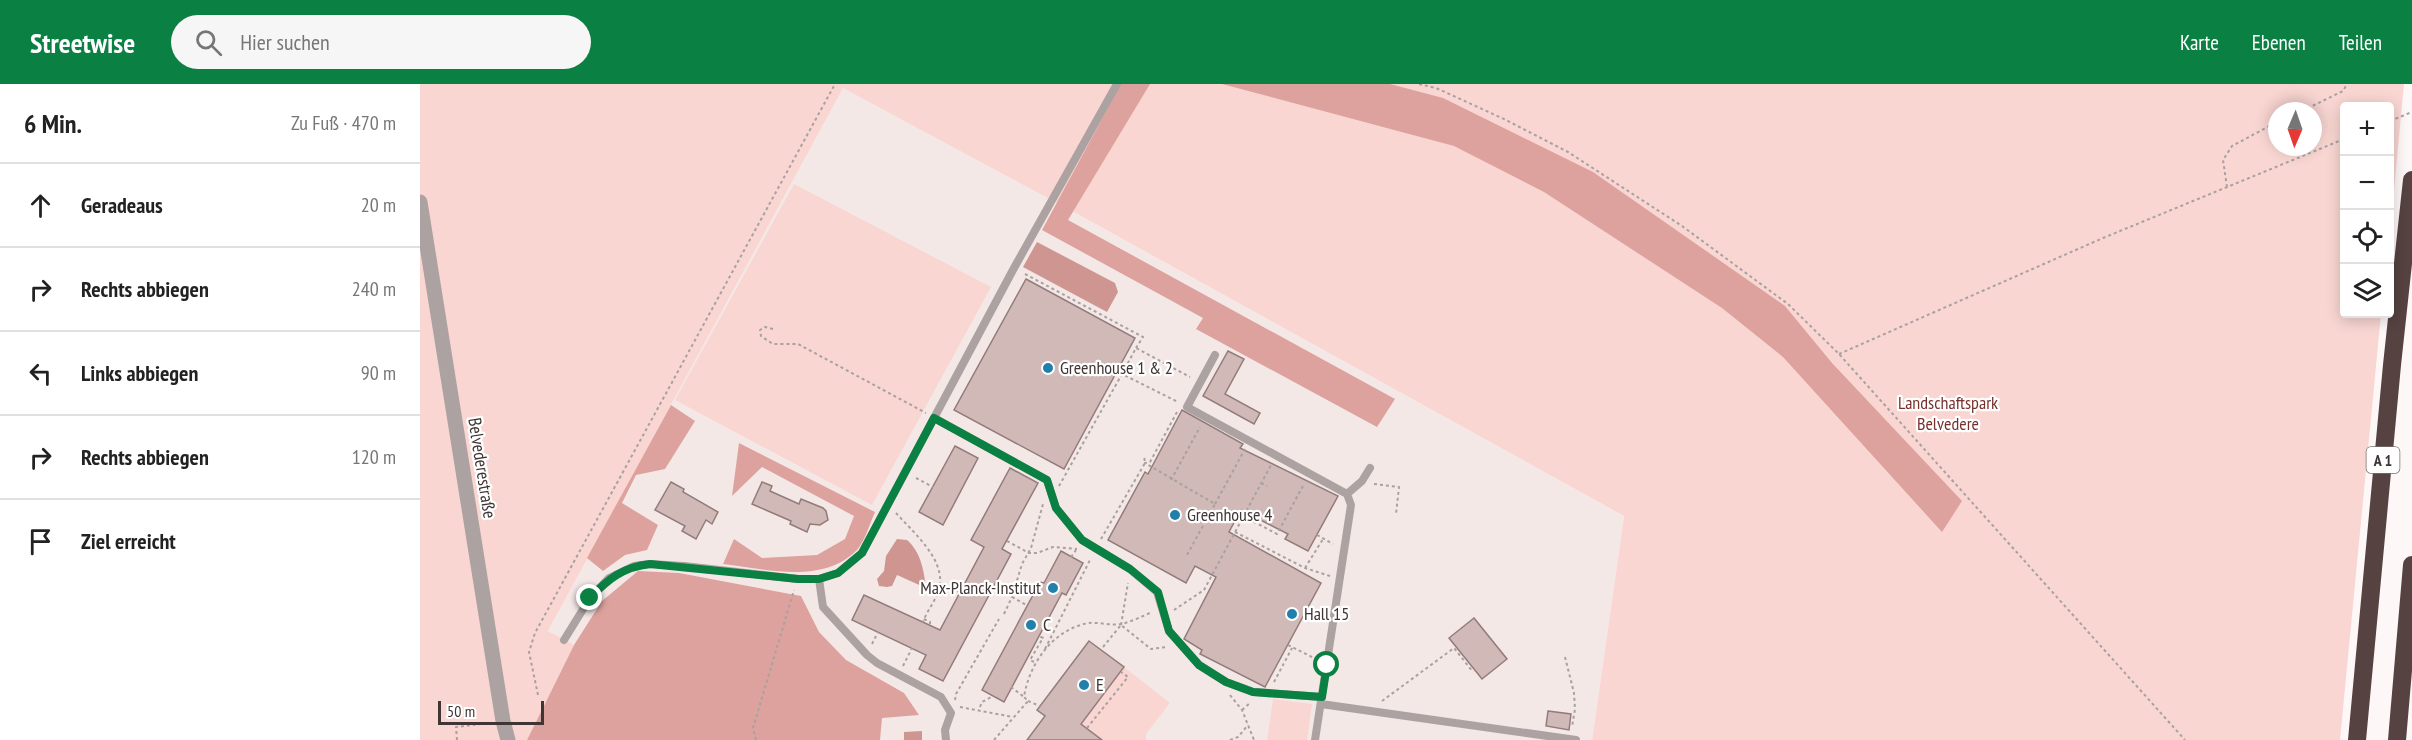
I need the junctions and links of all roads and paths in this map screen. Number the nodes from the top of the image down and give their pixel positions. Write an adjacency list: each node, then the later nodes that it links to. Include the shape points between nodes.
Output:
1 (835, 84): 89 (path, via 535,633 529,652)
2 (1117, 84): 13 (lane)
3 (1419, 84): 16 (path, via 1504,119 1587,164 1682,226 1788,304)
4 (2347, 84): 5 (path)
5 (2320, 102)
6 (2412, 112): 7 (path)
7 (2394, 119)
8 (2268, 127): 11 (path, via 2232,146 2223,160)
9 (2340, 141): 11 (path)
10 (2412, 180): 111 (highway, A 1)
11 (2227, 187): 16 (path)
12 (420, 202): 98 (street, Belvederestraße)
13 (1014, 268): 15 (path, via 1143,337); 23 (lane)
14 (773, 329): 23 (path, via 765,327 760,330 761,336 773,344 798,344)
15 (1136, 348): 18 (path); 19 (path)
16 (1839, 354): 110 (path)
17 (1215, 355): 19 (lane)
18 (1122, 374): 21 (path); 29 (path, via 1181,404 1150,462)
19 (1200, 383): 22 (lane, via 1187,407)
20 (1102, 398): 21 (path)
21 (1107, 401): 26 (path)
22 (1205, 417): 24 (lane); 33 (path)
23 (934, 418): 31 (lane); 38 (lane, via 1047,480)
24 (1250, 441): 28 (lane); 41 (path)
25 (1074, 449): 26 (path)
26 (1080, 452): 38 (path)
27 (1144, 454): 29 (path)
28 (1276, 456): 32 (lane); 35 (path)
29 (1145, 463): 33 (path); 51 (path)
30 (1370, 468): 34 (lane)
31 (905, 472): 37 (path); 40 (lane)
32 (1310, 473): 39 (lane); 45 (path, via 1277,534)
33 (1171, 480): 41 (path)
34 (1362, 481): 39 (lane); 42 (path, via 1400,487)
35 (1261, 483): 36 (path); 43 (path)
36 (1267, 486)
37 (933, 487)
38 (1052, 494): 49 (lane, via 1056,508); 54 (path, via 1044,504)
39 (1347, 494): 53 (lane, via 1351,505)
40 (889, 504): 61 (lane, via 862,553 838,573); 63 (path, via 931,555)
41 (1215, 504): 55 (path)
42 (1396, 514)
43 (1243, 516): 45 (path); 46 (path)
44 (1262, 521): 45 (path)
45 (1259, 525)
46 (1235, 532): 58 (path); 68 (path, via 1204,590)
47 (1317, 535): 48 (path)
48 (1323, 539): 53 (path); 58 (path)
49 (1082, 540): 51 (lane); 52 (path)
50 (1007, 541): 54 (path)
51 (1096, 548): 59 (lane); 79 (path)
52 (1076, 550): 54 (path, via 1053,547); 56 (path)
53 (1343, 550): 62 (lane)
54 (1029, 553): 65 (path)
55 (1187, 555)
56 (1071, 557)
57 (2412, 566): 112 (highway)
58 (1305, 568): 62 (path)
59 (1130, 569): 68 (lane, via 1158,592); 70 (path)
60 (798, 579): 61 (lane); 73 (lane, via 684,566 634,566 609,578 590,598); 103 (path, via 753,728)
61 (819, 579): 85 (lane, via 823,607 876,663)
62 (1339, 579): 82 (lane)
63 (940, 584): 64 (path); 71 (path, via 924,621 930,622)
64 (960, 592)
65 (1012, 597): 66 (path); 67 (path)
66 (1028, 606)
67 (1004, 614)
68 (1164, 614): 70 (path, via 1155,610); 74 (lane, via 1169,631)
69 (999, 619): 95 (path, via 956,694 955,706)
70 (1121, 625): 74 (path, via 1151,649); 76 (path); 79 (path, via 1086,624 1064,634)
71 (930, 626)
72 (1039, 636): 81 (path, via 1043,638 1030,660)
73 (564, 640)
74 (1180, 645): 86 (lane, via 1199,665)
75 (1288, 645): 78 (path)
76 (1103, 646)
77 (912, 648): 85 (path)
78 (1292, 648): 82 (path); 88 (path, via 1271,688)
79 (1044, 651): 81 (path)
80 (1565, 657): 109 (path, via 1574,693)
81 (1034, 662): 91 (path)
82 (1327, 665): 92 (lane)
83 (1121, 672): 100 (path, via 1128,676)
84 (1473, 672): 96 (path, via 1454,648)
85 (898, 674): 104 (lane, via 941,697 951,713)
86 (1226, 682): 88 (lane); 99 (path)
87 (1011, 687): 91 (path)
88 (1263, 693): 92 (lane)
89 (538, 695)
90 (993, 696): 95 (path, via 982,702)
91 (1024, 697): 93 (path)
92 (1321, 700): 96 (lane); 108 (lane)
93 (1028, 701): 94 (path); 97 (path)
94 (1040, 706)
95 (979, 709): 97 (path)
96 (1370, 710): 109 (lane)
97 (1013, 717): 105 (path)
98 (503, 721): 101 (path, via 456,727); 102 (street, Belvederestraße)
99 (1249, 724): 106 (path); 107 (path)
100 (1087, 728)
101 (457, 740)
102 (508, 740)
103 (756, 740)
104 (946, 740)
105 (994, 740)
106 (1230, 740)
107 (1254, 740)
108 (1315, 740)
109 (1573, 740)
110 (2185, 740)
111 (2358, 740)
112 (2397, 740)

